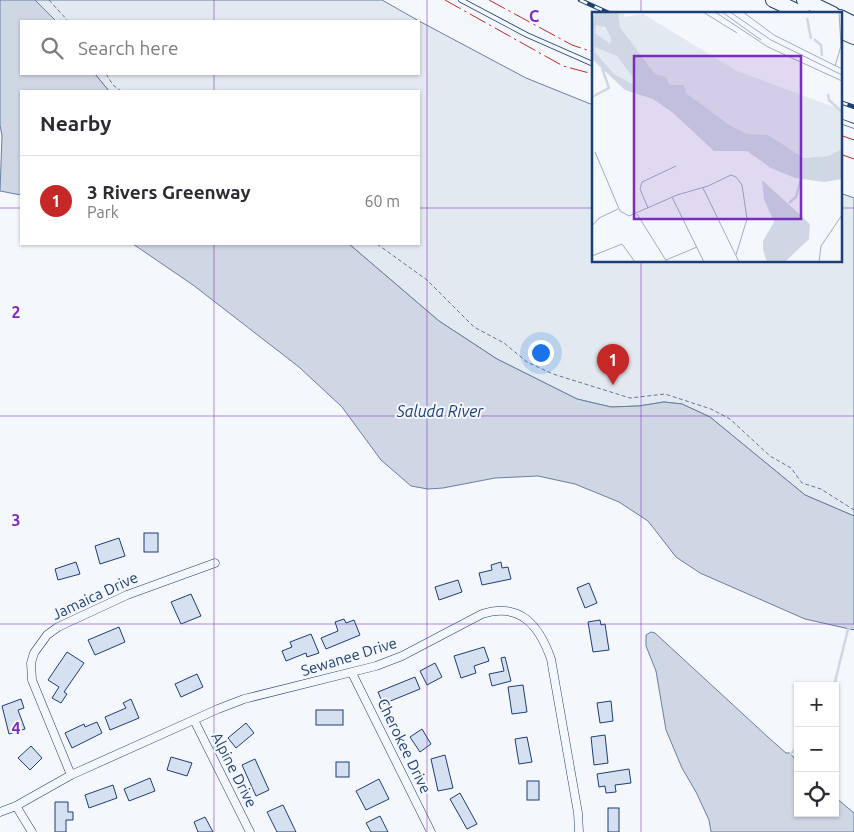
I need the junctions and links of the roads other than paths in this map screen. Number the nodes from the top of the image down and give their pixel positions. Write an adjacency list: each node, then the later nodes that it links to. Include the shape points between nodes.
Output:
1 (461, 0): 10 (lane)
2 (773, 0): 4 (highway)
3 (804, 0): 5 (highway)
4 (799, 12)
5 (829, 12)
6 (842, 19): 7 (highway)
7 (854, 24)
8 (842, 32): 9 (highway)
9 (854, 37)
10 (592, 64)
11 (842, 122): 12 (lane)
12 (854, 126)
13 (215, 563): 16 (street, Jamaica Drive, via 127,595 58,627 40,644 31,663 32,680)
14 (352, 673): 15 (street, Sewanee Drive, via 244,700); 21 (street, Cherokee Drive); 22 (street, Sewanee Drive, via 402,656 482,614 509,610 522,616 545,640 551,659)
15 (194, 720): 16 (street, Sewanee Drive); 20 (street, Alpine Drive)
16 (71, 774): 17 (street, Sewanee Drive)
17 (16, 806): 18 (street, Sewanee Drive); 19 (street)
18 (0, 812)
19 (32, 832)
20 (250, 832)
21 (431, 832)
22 (579, 832)

